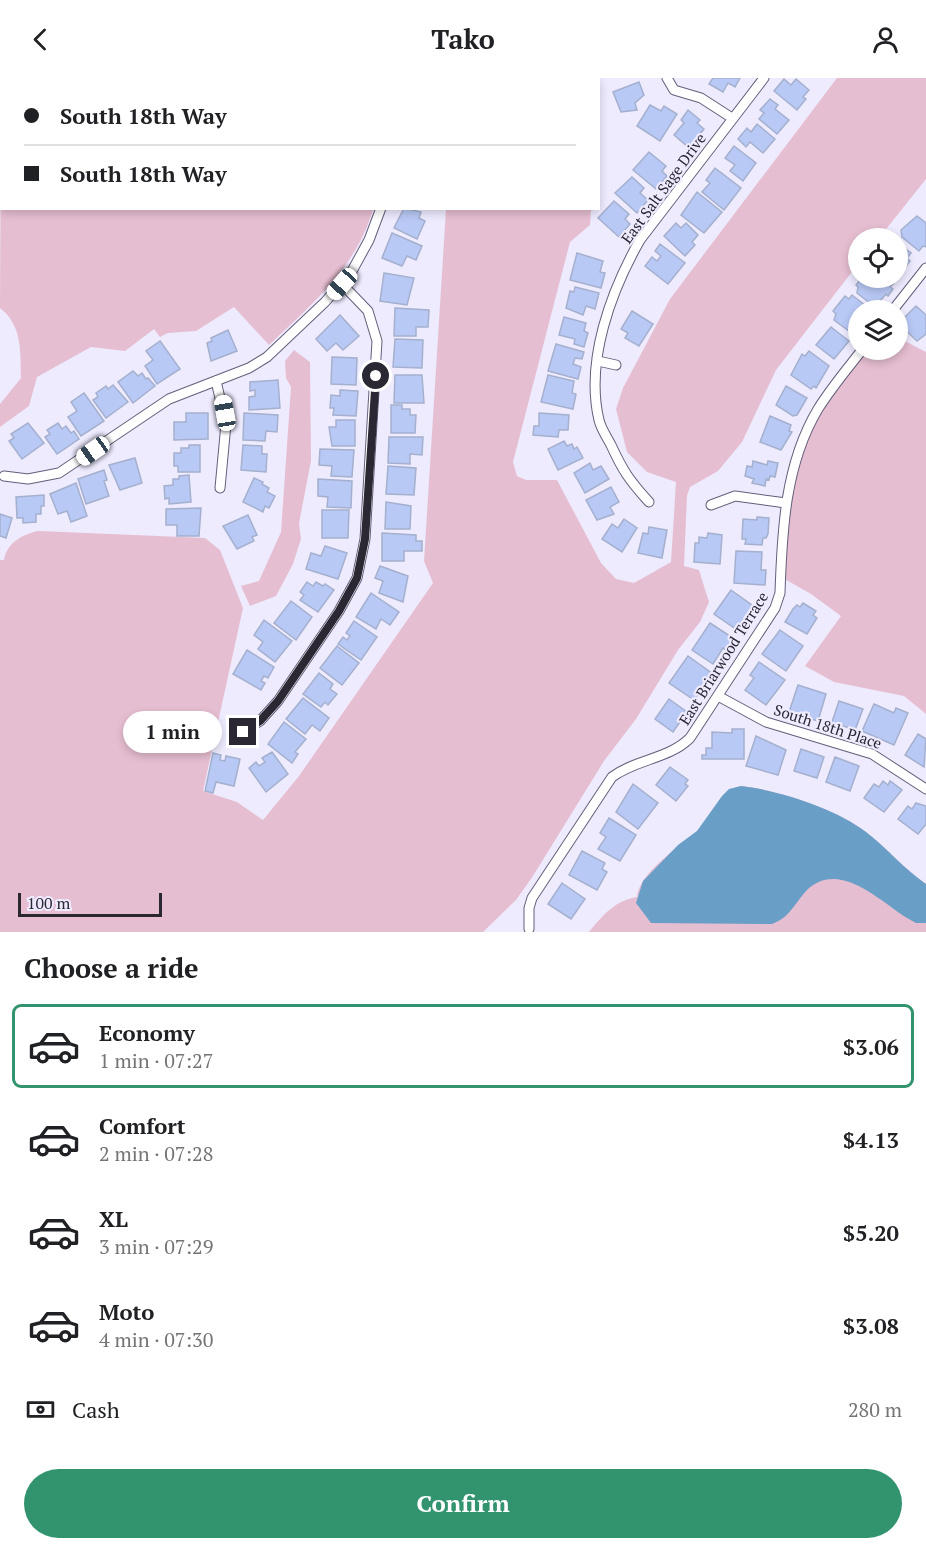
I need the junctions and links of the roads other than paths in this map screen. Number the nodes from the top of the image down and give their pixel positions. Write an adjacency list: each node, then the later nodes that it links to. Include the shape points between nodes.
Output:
1 (765, 78): 3 (street, East Salt Sage Drive)
2 (668, 82): 3 (street, via 674,90 701,98)
3 (732, 118): 9 (street, East Salt Sage Drive, via 640,240 626,265)
4 (380, 210): 6 (street, via 369,240)
5 (926, 268): 7 (street)
6 (342, 284): 11 (street, via 267,357); 18 (street, via 368,311 377,340 364,554 339,611 268,713)
7 (901, 300)
8 (854, 360): 15 (street, East Briarwood Terrace, via 810,424)
9 (597, 361): 10 (street); 14 (street, East Salt Sage Drive, via 595,424 621,470)
10 (616, 365)
11 (216, 381): 12 (street, via 169,399 59,473 28,479); 13 (street, via 226,424)
12 (4, 476)
13 (220, 488)
14 (649, 501)
15 (786, 504): 16 (street, via 735,496); 17 (street, East Briarwood Terrace, via 779,600)
16 (711, 505)
17 (718, 696): 19 (street, South 18th Place, via 766,722 872,754); 20 (street, East Briarwood Terrace, via 683,745 612,777 532,898)
18 (243, 732)
19 (926, 789)
20 (529, 928)

